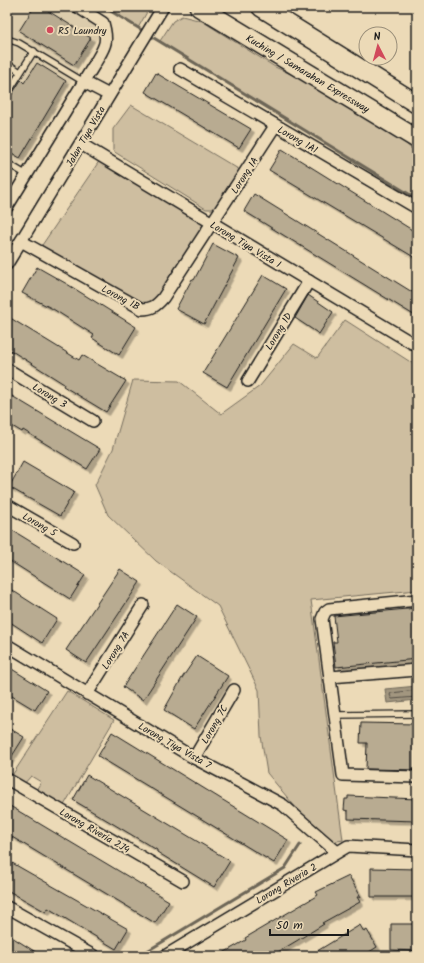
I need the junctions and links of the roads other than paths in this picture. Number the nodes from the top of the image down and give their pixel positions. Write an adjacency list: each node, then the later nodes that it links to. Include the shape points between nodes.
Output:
1 (78, 7): 10 (street, via 103,23 106,33 106,43)
2 (163, 7): 12 (street, Jalan Tiya Vista)
3 (199, 7): 15 (highway, Kuching / Samarahan Expressway)
4 (261, 7): 13 (highway)
5 (7, 40): 6 (lane)
6 (34, 51): 9 (lane); 10 (lane)
7 (7, 63): 9 (lane)
8 (180, 69): 14 (street, Lorong 1A1)
9 (20, 72): 11 (lane)
10 (84, 82): 12 (street); 19 (street)
11 (7, 94)
12 (109, 95): 16 (street, Jalan Tiya Vista)
13 (417, 104)
14 (275, 126): 21 (street, Lorong 1A1); 22 (street, Lorong 1A)
15 (412, 136): 17 (highway, via 410,142)
16 (81, 144): 22 (street, Lorong Tiya Vista 1); 23 (street, Jalan Tiya Vista)
17 (417, 148)
18 (7, 163): 19 (lane)
19 (27, 175): 20 (street)
20 (7, 207)
21 (417, 208)
22 (212, 223): 23 (street, Lorong 1B, via 163,298 150,309 142,309); 25 (street, Lorong Tiya Vista 1)
23 (21, 241): 24 (street, Jalan Tiya Vista)
24 (7, 264)
25 (309, 281): 26 (street, Lorong Tiya Vista 1); 28 (street, Lorong 1D)
26 (412, 343)
27 (7, 369): 29 (street, Lorong 3)
28 (248, 381)
29 (93, 421)
30 (7, 505): 31 (street, Lorong 5)
31 (73, 543)
32 (417, 600): 36 (street, via 329,609 325,612 322,619)
33 (143, 605): 38 (street, Lorong 7A)
34 (7, 645): 38 (street, Lorong Tiya Vista 7)
35 (417, 670): 36 (street)
36 (330, 677): 40 (street)
37 (234, 690): 41 (street, Lorong 7C)
38 (87, 694): 41 (street, Lorong Tiya Vista 7)
39 (417, 714): 40 (lane)
40 (336, 715): 42 (street, via 343,775)
41 (194, 758): 45 (street, Lorong Tiya Vista 7, via 283,805)
42 (417, 777)
43 (7, 779): 46 (street, Lorong Riveria 2J4)
44 (417, 850): 45 (street, Lorong Riveria 2, via 348,846)
45 (337, 852): 49 (street, Lorong Riveria 2)
46 (183, 881)
47 (7, 907): 48 (street)
48 (94, 956)
49 (165, 956)

